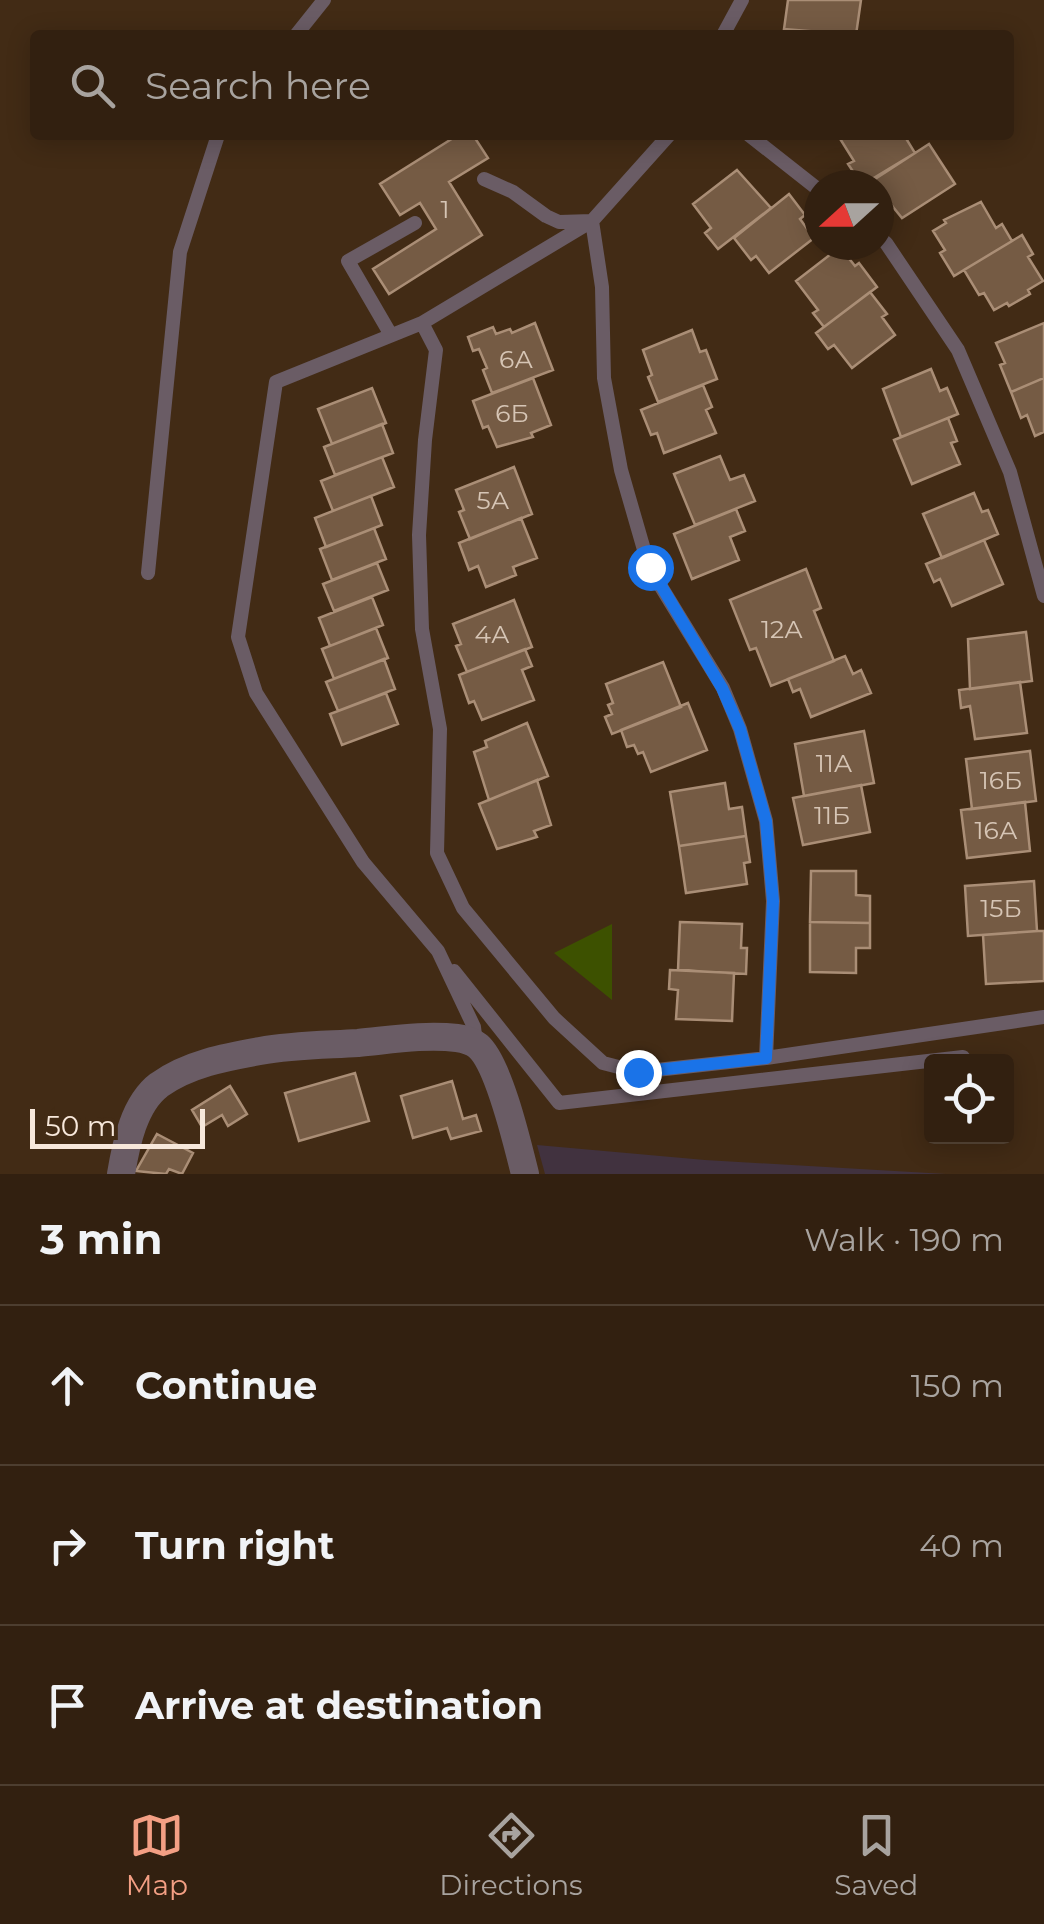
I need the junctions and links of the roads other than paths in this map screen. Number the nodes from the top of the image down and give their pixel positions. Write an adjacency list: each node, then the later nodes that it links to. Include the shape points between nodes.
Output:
1 (324, 0): 3 (lane)
2 (742, 0): 4 (lane)
3 (300, 30)
4 (726, 30)
5 (216, 140): 15 (lane, via 180,252)
6 (666, 140): 10 (lane)
7 (756, 140): 8 (lane)
8 (804, 178)
9 (484, 179): 10 (lane, via 560,222)
10 (592, 222): 13 (lane); 20 (lane, via 604,378 621,470 650,567 740,729 766,821 773,901)
11 (415, 223): 14 (lane, via 348,261)
12 (894, 255): 16 (lane, via 958,350 1010,472)
13 (422, 323): 14 (lane); 20 (lane, via 436,350 419,535 422,629 440,729 438,853 463,908 554,1018 603,1063 638,1072)
14 (391, 335): 17 (lane, via 276,382 238,637 256,693 334,816)
15 (148, 573)
16 (1044, 596)
17 (438, 951): 19 (lane); 21 (lane, via 559,1103)
18 (1044, 1018): 20 (lane)
19 (476, 1044): 22 (street, via 424,1038 262,1050 198,1065 155,1088 126,1145); 23 (street, via 494,1072)
20 (766, 1058)
21 (924, 1061)
22 (121, 1174)
23 (525, 1174)

